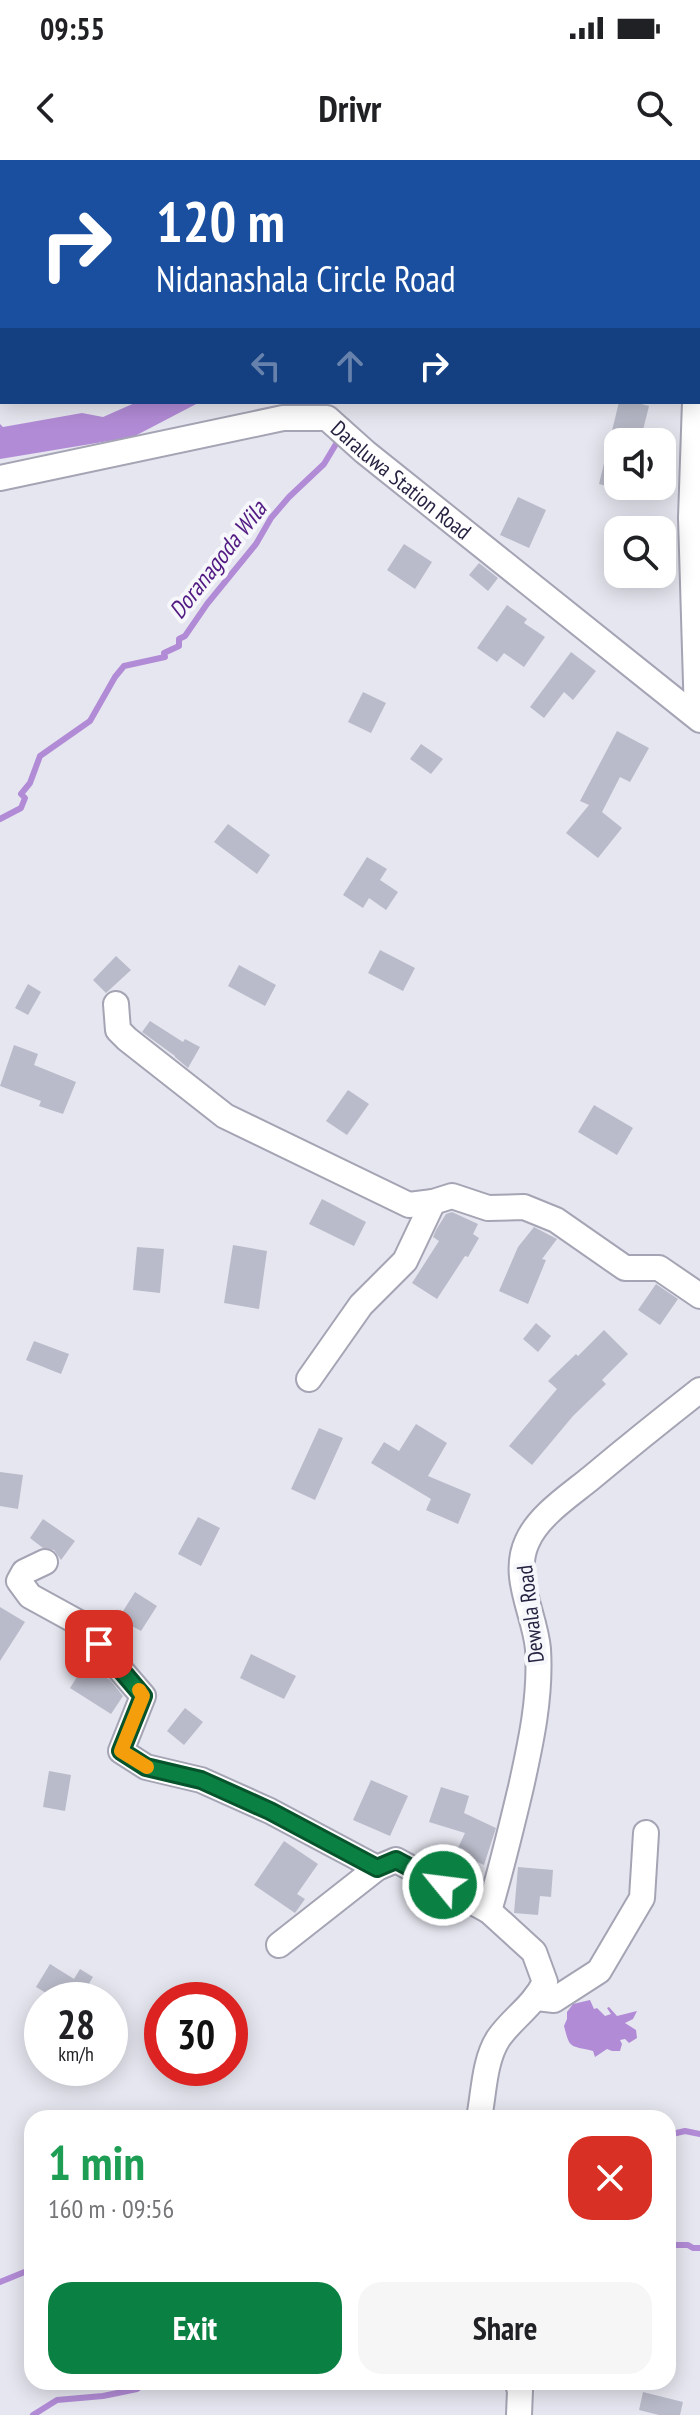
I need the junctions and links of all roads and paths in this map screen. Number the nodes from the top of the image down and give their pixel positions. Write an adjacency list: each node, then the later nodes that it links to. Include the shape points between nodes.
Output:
1 (695, 404): 3 (street, via 691,518)
2 (0, 478): 3 (street, Daraluwa Station Road, via 283,418 327,418)
3 (699, 717)
4 (116, 1004): 5 (street, via 118,1030 225,1116 409,1205)
5 (433, 1202): 6 (street, via 452,1196 488,1208 524,1207 556,1220 625,1268 659,1268); 7 (street, via 405,1261 361,1305)
6 (700, 1296)
7 (309, 1379)
8 (700, 1390): 12 (street, Dewala Road, via 569,1496 526,1543 520,1564 538,1653 536,1723)
9 (45, 1562): 11 (street, via 24,1572 19,1581 30,1596 81,1624 143,1696 121,1751 146,1767 201,1780 270,1811)
10 (646, 1833): 14 (street, via 642,1898 599,1971 554,2000)
11 (377, 1868): 12 (street, via 396,1860); 13 (street)
12 (489, 1911): 14 (street, via 534,1952 545,1982)
13 (279, 1945)
14 (537, 1998): 15 (street, via 498,2040)
15 (480, 2110)
16 (520, 2390): 17 (street)
17 (519, 2415)

